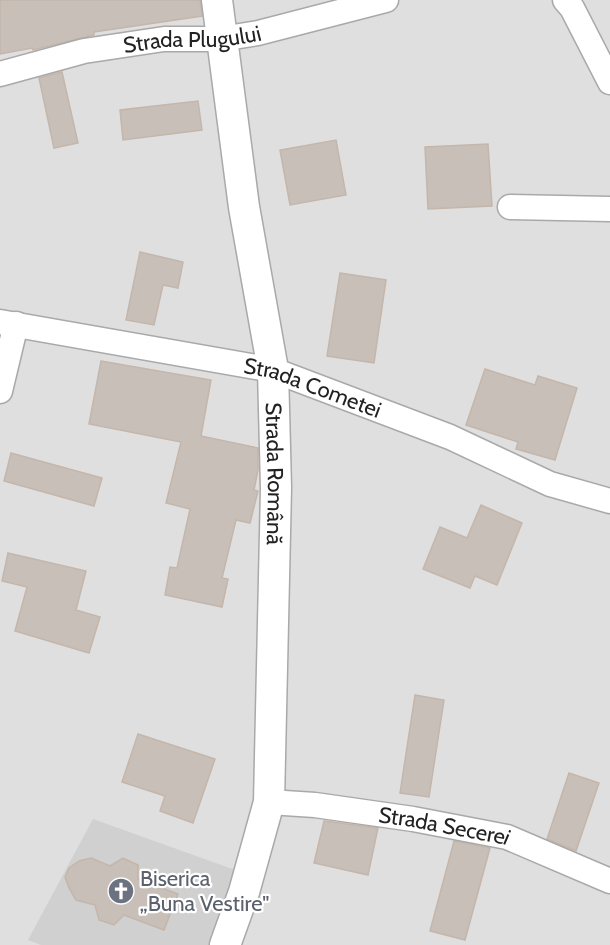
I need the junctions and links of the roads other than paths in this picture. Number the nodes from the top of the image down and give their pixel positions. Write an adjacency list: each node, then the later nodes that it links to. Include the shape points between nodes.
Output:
1 (217, 0): 4 (street, Strada Română)
2 (386, 0): 4 (street, Strada Plugului)
3 (565, 0): 6 (street)
4 (221, 39): 5 (street, Strada Plugului, via 164,39 84,51); 10 (street, Strada Română, via 244,207)
5 (0, 74)
6 (610, 82)
7 (510, 207): 8 (street)
8 (610, 209)
9 (8, 323): 10 (street, Strada Cometei); 11 (street)
10 (273, 370): 12 (street, Strada Cometei, via 450,437 550,484); 13 (street, Strada Română, via 276,488)
11 (0, 391)
12 (610, 501)
13 (269, 802): 14 (street, Strada Secerei, via 413,819 507,837); 15 (street, Strada Română)
14 (610, 881)
15 (225, 945)

